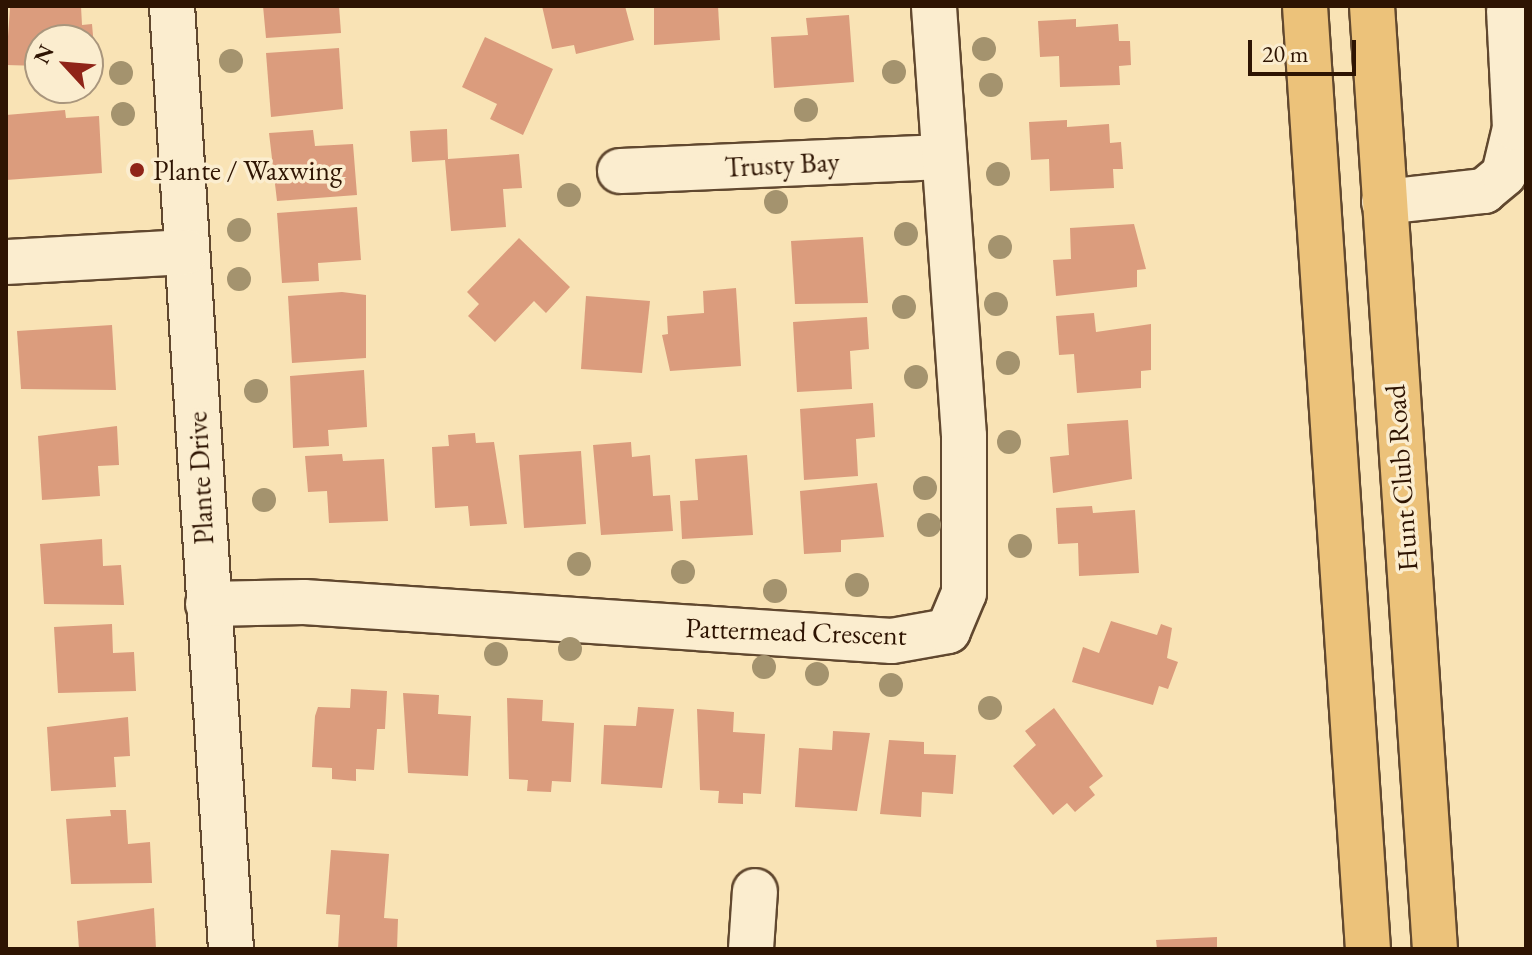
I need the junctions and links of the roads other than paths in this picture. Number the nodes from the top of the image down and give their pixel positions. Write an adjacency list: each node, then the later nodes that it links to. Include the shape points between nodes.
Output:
1 (172, 6): 9 (street, Plante Drive)
2 (934, 6): 6 (street, Pattermead Crescent)
3 (1305, 6): 15 (main road)
4 (1372, 6): 8 (main road, Hunt Club Road)
5 (1509, 10): 8 (street, via 1515,128 1504,174 1484,191)
6 (944, 157): 7 (street, Trusty Bay); 11 (street, Pattermead Crescent, via 964,436 964,593 948,631 892,641 304,602)
7 (620, 171)
8 (1384, 202): 16 (main road, Hunt Club Road)
9 (187, 252): 10 (street); 11 (street, Plante Drive)
10 (6, 262)
11 (208, 604): 13 (street, Plante Drive)
12 (755, 891): 14 (street)
13 (231, 949)
14 (751, 949)
15 (1368, 949)
16 (1435, 949)

